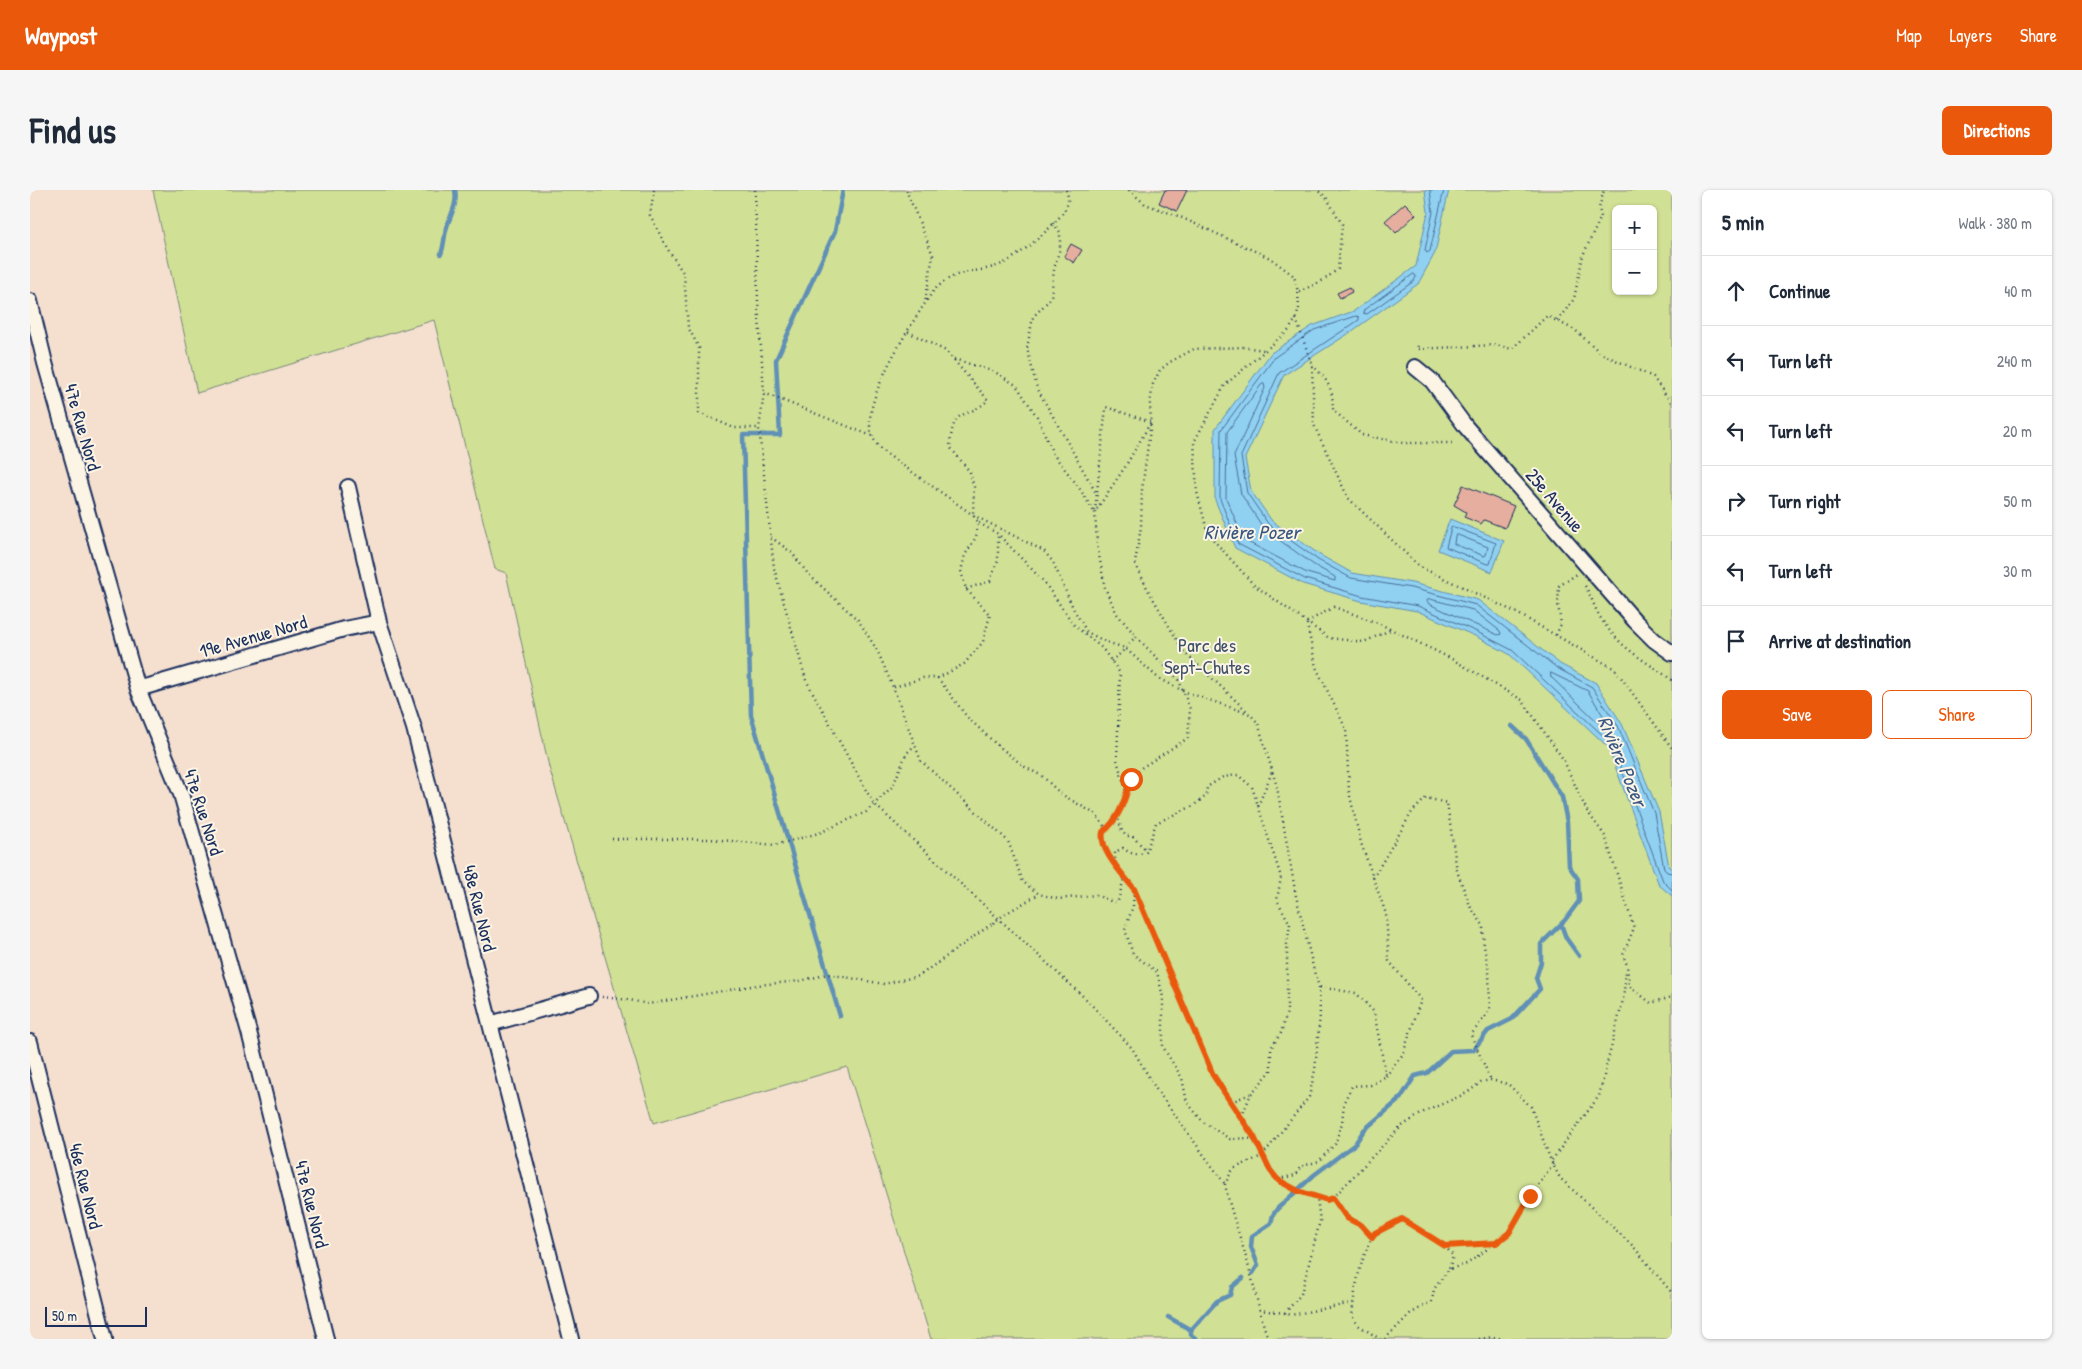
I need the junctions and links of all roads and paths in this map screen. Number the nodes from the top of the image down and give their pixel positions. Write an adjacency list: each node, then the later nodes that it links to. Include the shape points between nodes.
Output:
1 (654, 190): 23 (path, via 650,215 684,274 688,327 699,348 699,413 734,428)
2 (906, 190): 11 (path, via 933,255)
3 (1066, 190): 8 (path, via 1068,204)
4 (1129, 190): 9 (path, via 1145,204 1270,258 1294,276)
5 (1317, 190): 9 (path, via 1326,197 1342,224 1338,269 1324,280)
6 (1604, 190): 13 (path, via 1599,208 1601,217 1582,255 1574,298)
7 (755, 191): 20 (path)
8 (1053, 223): 11 (path, via 1013,259 998,266 950,277 934,290); 27 (path, via 1060,232 1060,248 1050,298 1032,318 1027,348 1037,388)
9 (1298, 292): 12 (path)
10 (30, 302): 47 (street, 47e Rue Nord)
11 (924, 304): 14 (path)
12 (1296, 319): 16 (path, via 1288,331); 18 (path)
13 (1557, 321): 15 (path, via 1547,316 1512,349 1496,345 1417,349); 21 (path, via 1574,330 1602,354 1653,376)
14 (908, 332): 17 (path, via 946,351); 24 (path, via 889,363 877,394 871,415)
15 (1418, 346)
16 (1264, 350): 22 (path, via 1244,347 1194,349 1170,362 1160,370 1153,384); 37 (path, via 1225,385 1194,442 1197,492 1208,534 1254,585)
17 (953, 359): 28 (path, via 995,372 1016,385 1038,418 1053,454); 29 (path, via 988,400 981,407 960,414 951,428 950,447 970,472 974,487)
18 (1312, 365): 25 (path, via 1333,393 1333,410 1362,435 1403,443); 39 (path, via 1314,425 1348,498 1420,567)
19 (1415, 367): 42 (street, 25e Avenue, via 1432,381 1466,426 1635,621)
20 (764, 393): 23 (path); 24 (path)
21 (1672, 404)
22 (1151, 422): 27 (path, via 1106,407); 28 (path); 49 (path, via 1135,562 1184,652)
23 (759, 429): 32 (path)
24 (872, 436): 29 (path, via 881,450)
25 (1452, 442)
26 (348, 487): 36 (street, 48e Rue Nord)
27 (1096, 494): 28 (path)
28 (1095, 512): 40 (path, via 1105,588 1117,614)
29 (973, 514): 30 (path); 41 (path, via 1044,551 1053,562 1087,632)
30 (978, 522): 31 (path); 35 (path, via 976,537 961,571)
31 (998, 534): 35 (path, via 998,561 990,581); 43 (path, via 1044,582 1074,626 1102,648)
32 (771, 537): 46 (path, via 792,552 808,574 858,620 877,650); 54 (path, via 774,568 806,680)
33 (1575, 569): 39 (path, via 1577,574 1558,586 1561,624)
34 (1582, 582): 45 (path, via 1600,617 1619,642 1635,657)
35 (966, 589): 44 (path, via 990,615 983,642 964,664)
36 (378, 622): 47 (street, 19e Avenue Nord); 69 (street, 48e Rue Nord, via 414,728)
37 (1307, 623): 38 (path, via 1329,638 1364,642); 38 (path, via 1334,607); 62 (path, via 1316,667 1346,729 1349,792)
38 (1390, 630): 65 (path, via 1450,658 1522,700 1564,759 1587,811 1605,836 1634,928 1623,955)
39 (1556, 635): 51 (path, via 1615,669)
40 (1136, 636): 41 (path); 48 (path, via 1179,680)
41 (1125, 648): 43 (path); 48 (path, via 1157,677)
42 (1672, 653)
43 (1111, 660): 53 (path, via 1120,673 1118,760)
44 (938, 678): 46 (path, via 923,678); 57 (path, via 968,717 996,744 1042,776 1061,794 1094,814)
45 (1672, 680)
46 (893, 687): 50 (path)
47 (138, 689): 94 (street, 47e Rue Nord, via 187,813 249,1032)
48 (1183, 691): 49 (path); 53 (path, via 1190,709 1188,738 1142,768 1131,779)
49 (1250, 714): 52 (path, via 1258,723)
50 (915, 746): 54 (path, via 906,754 893,786); 64 (path, via 921,761 1008,841 1024,882)
51 (1672, 748)
52 (1272, 772): 55 (path); 66 (path, via 1278,787 1296,896)
53 (1126, 792): 56 (path)
54 (874, 804): 58 (path, via 866,812 819,833 775,846 710,839); 80 (path, via 1086,998 1132,1048 1156,1089)
55 (1257, 807): 59 (path, via 1252,788 1238,775 1222,777 1207,787 1206,796 1193,806 1156,823); 73 (path, via 1281,877 1277,900 1290,924 1287,944 1288,1012 1271,1048 1271,1071)
56 (1117, 815): 57 (path); 59 (path, via 1126,836 1132,836)
57 (1107, 828): 60 (path, via 1102,838 1104,847)
58 (612, 839)
59 (1146, 850): 60 (path, via 1140,855 1123,848 1115,852)
60 (1119, 868): 61 (path)
61 (1124, 878): 63 (path); 64 (path, via 1116,904 1096,895 1058,899)
62 (1373, 878): 71 (path, via 1386,914 1389,961 1421,1000 1403,1054); 72 (path, via 1412,812 1426,798 1447,803 1457,871 1471,908 1484,925 1490,1010 1471,1035)
63 (1134, 889): 74 (path, via 1213,1075); 76 (path, via 1133,906 1125,930 1133,954 1157,972 1163,997 1163,1047 1182,1078 1187,1102 1203,1122 1230,1139)
64 (1039, 894): 67 (path, bridge, via 993,922 919,976 884,984 828,974 648,1004)
65 (1627, 965): 68 (path, via 1629,986 1651,1003); 78 (path, via 1623,1000 1599,1096)
66 (1319, 988): 71 (path, via 1356,993 1374,1012); 77 (path, via 1319,1040 1309,1097)
67 (589, 996): 69 (street)
68 (1672, 997)
69 (490, 1024): 95 (street, 48e Rue Nord)
70 (30, 1042): 93 (street, 46e Rue Nord)
71 (1386, 1076): 79 (path, via 1371,1086 1352,1086 1344,1102 1335,1144 1319,1161 1300,1166 1296,1175)
72 (1491, 1080): 78 (path, via 1508,1084 1531,1107); 82 (path, via 1481,1082 1467,1093 1424,1112 1402,1126)
73 (1251, 1094): 74 (path); 75 (path)
74 (1231, 1102): 75 (path)
75 (1241, 1118): 76 (path)
76 (1256, 1141): 77 (path)
77 (1262, 1156): 79 (path); 80 (path, via 1233,1169)
78 (1552, 1162): 84 (path, via 1509,1233); 87 (path, via 1560,1178 1633,1246)
79 (1278, 1180): 81 (path)
80 (1225, 1184): 89 (path, via 1256,1291)
81 (1316, 1197): 82 (path); 90 (path, via 1320,1221 1301,1294)
82 (1333, 1198): 83 (path, via 1347,1218 1361,1225)
83 (1372, 1237): 85 (path, via 1402,1219); 88 (path, via 1356,1280)
84 (1496, 1243): 85 (path); 86 (path, via 1468,1264)
85 (1445, 1246): 86 (path, via 1453,1256)
86 (1449, 1269): 98 (path, via 1434,1289 1432,1301 1410,1314)
87 (1672, 1293)
88 (1353, 1304): 90 (path, via 1291,1315); 91 (path, via 1352,1316)
89 (1258, 1310): 90 (path); 96 (path)
90 (1285, 1313)
91 (1373, 1337): 97 (path)
92 (1497, 1338): 99 (path); 100 (path)
93 (105, 1339)
94 (326, 1339)
95 (571, 1339)
96 (1268, 1339)
97 (1380, 1339)
98 (1385, 1339)
99 (1479, 1339)
100 (1504, 1339)

